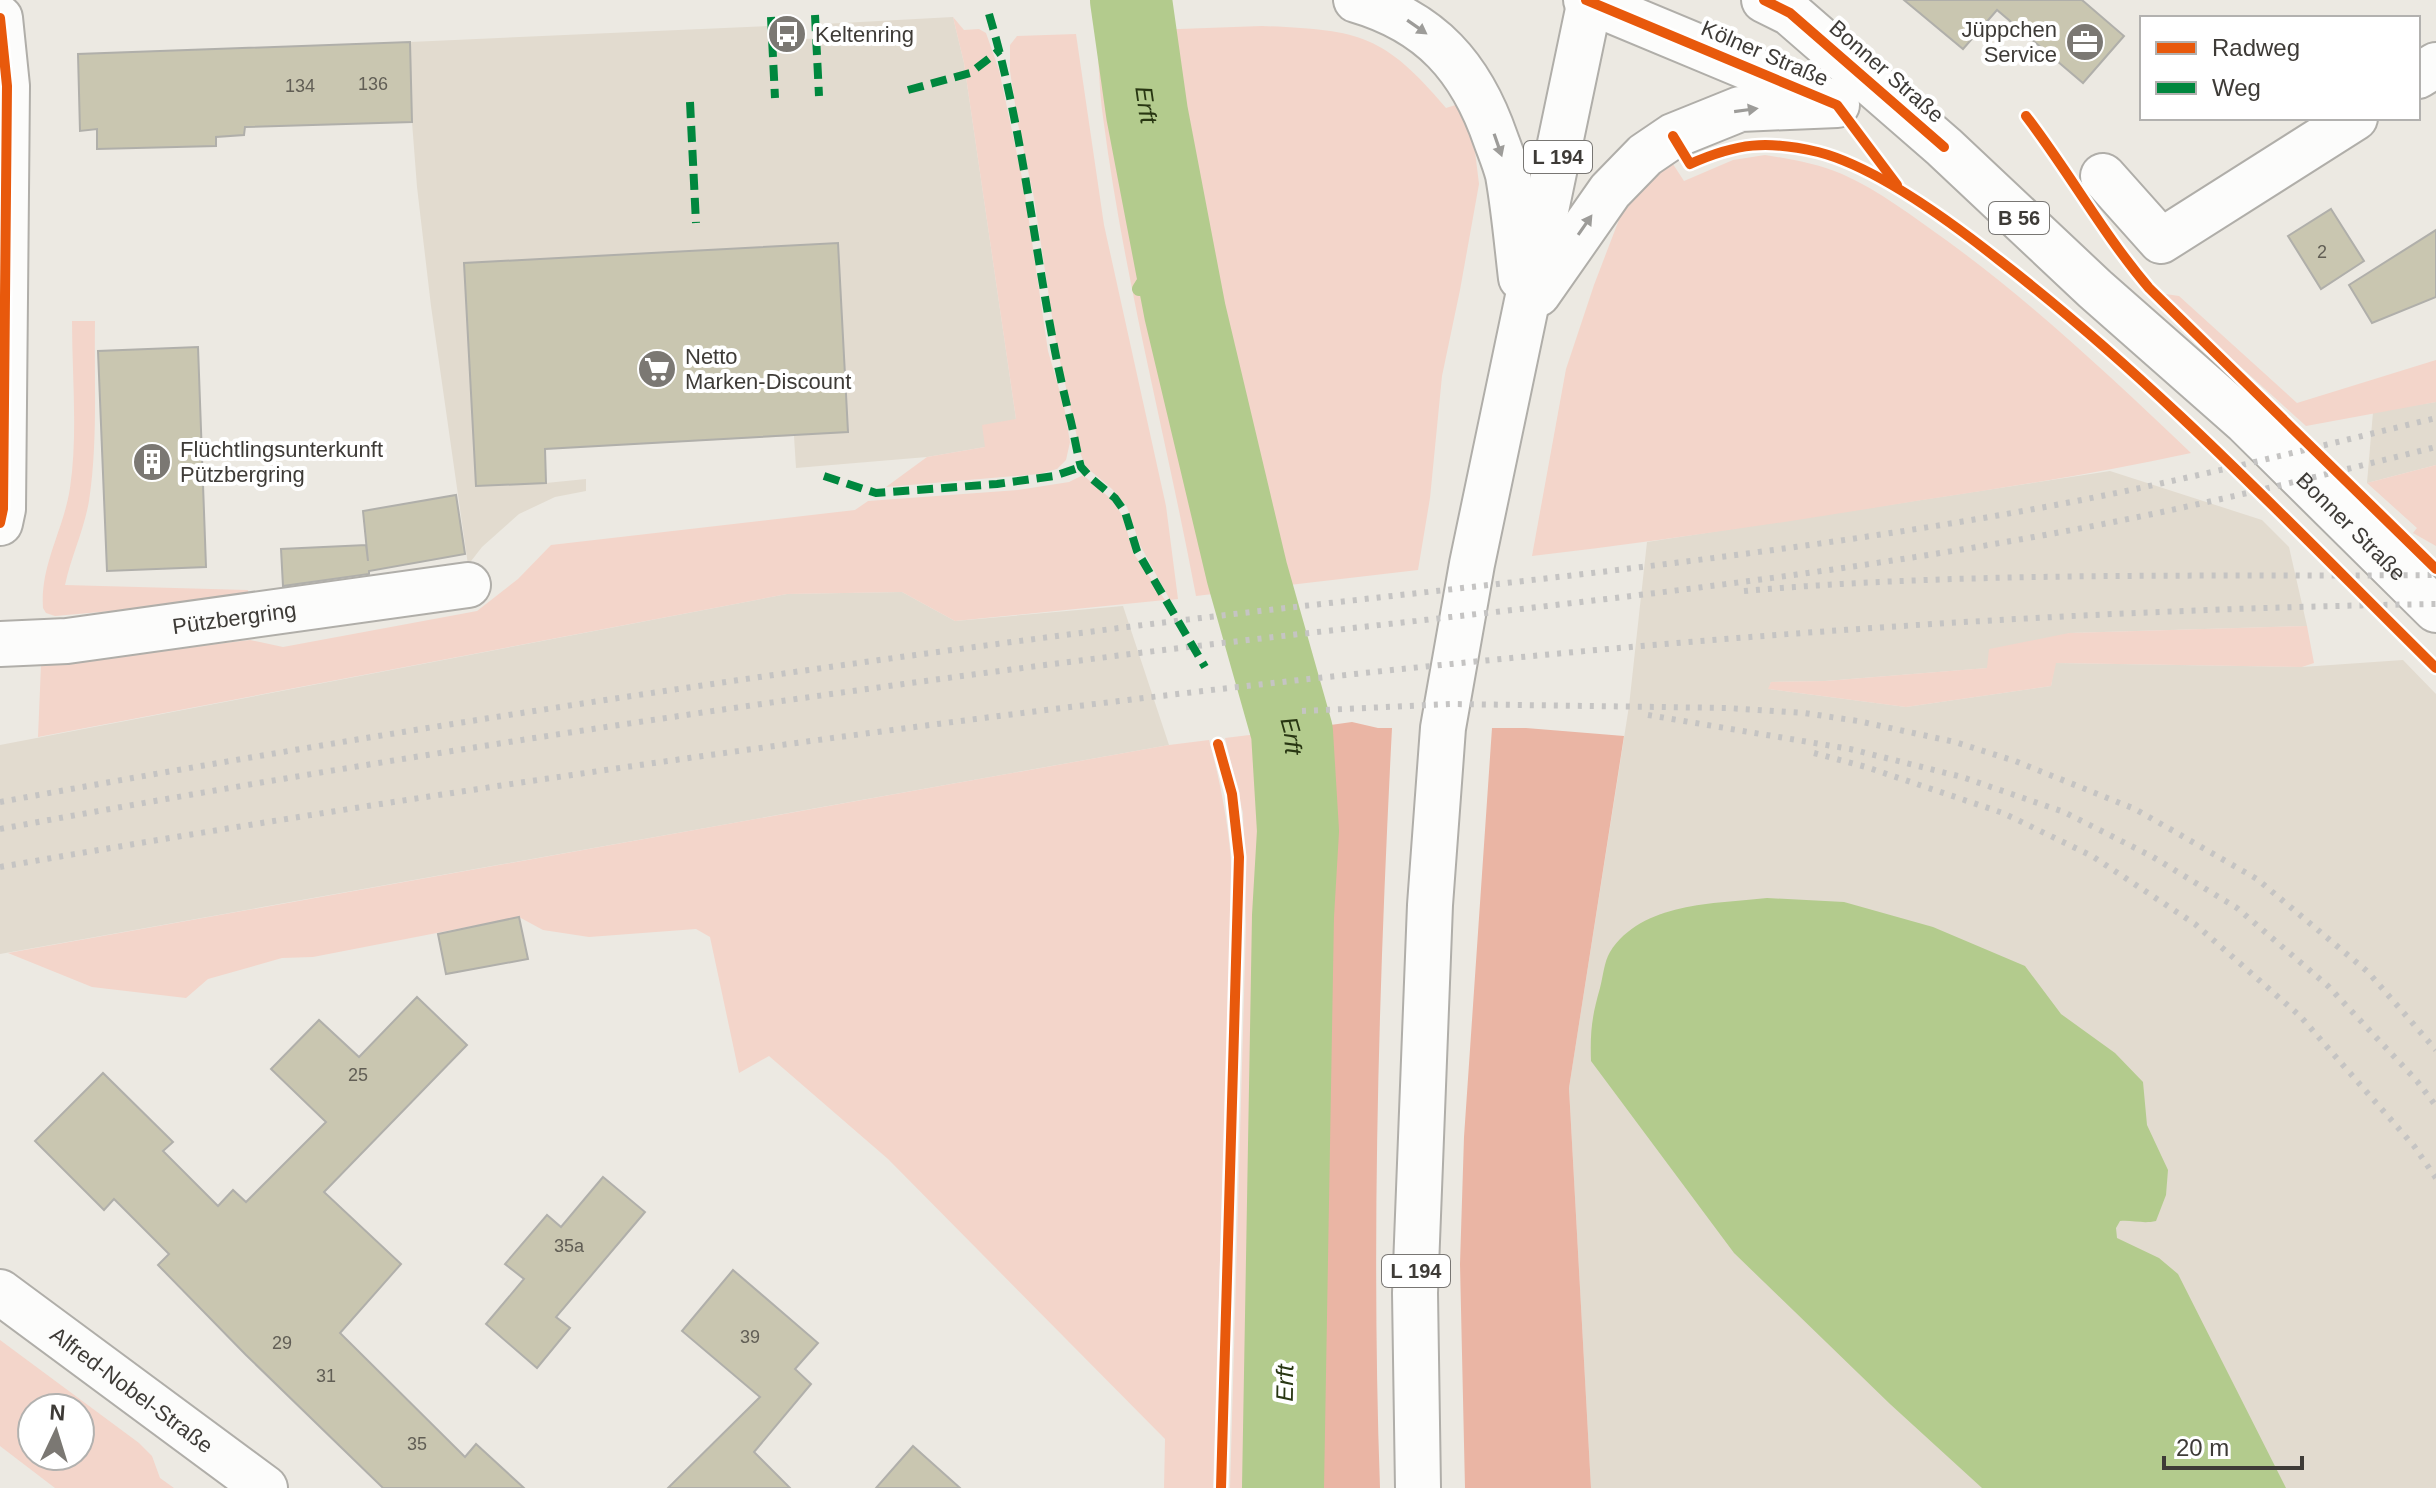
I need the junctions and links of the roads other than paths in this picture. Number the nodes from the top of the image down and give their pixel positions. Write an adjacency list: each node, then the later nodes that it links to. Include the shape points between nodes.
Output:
1 (1356, 0): 10 (main road, one-way to 10, via 1383,8 1437,42 1466,74 1487,112 1507,172)
2 (1588, 0): 5 (main road, Kölner Straße / B 56); 10 (main road, L 194)
3 (1779, 4): 7 (main road, Bonner Straße / B 56)
4 (0, 18): 9 (main road, via 7,86)
5 (1837, 105): 7 (main road, Kölner Straße / B 56); 10 (main road, L 194, one-way to 5, via 1610,191 1645,155 1673,136 1740,109)
6 (2352, 120): 8 (main road, via 2161,241)
7 (1944, 147): 13 (main road, Bonner Straße / B 56, via 2246,422)
8 (2103, 176)
9 (3, 196): 11 (main road)
10 (1525, 312): 17 (main road, L 194, via 1458,637 1439,775 1415,1293)
11 (0, 523)
12 (468, 585): 14 (main road, Pützbergring, via 98,637)
13 (2436, 610)
14 (0, 644)
15 (0, 1292): 16 (main road, Alfred-Nobel-Straße)
16 (265, 1488)
17 (1418, 1488)

